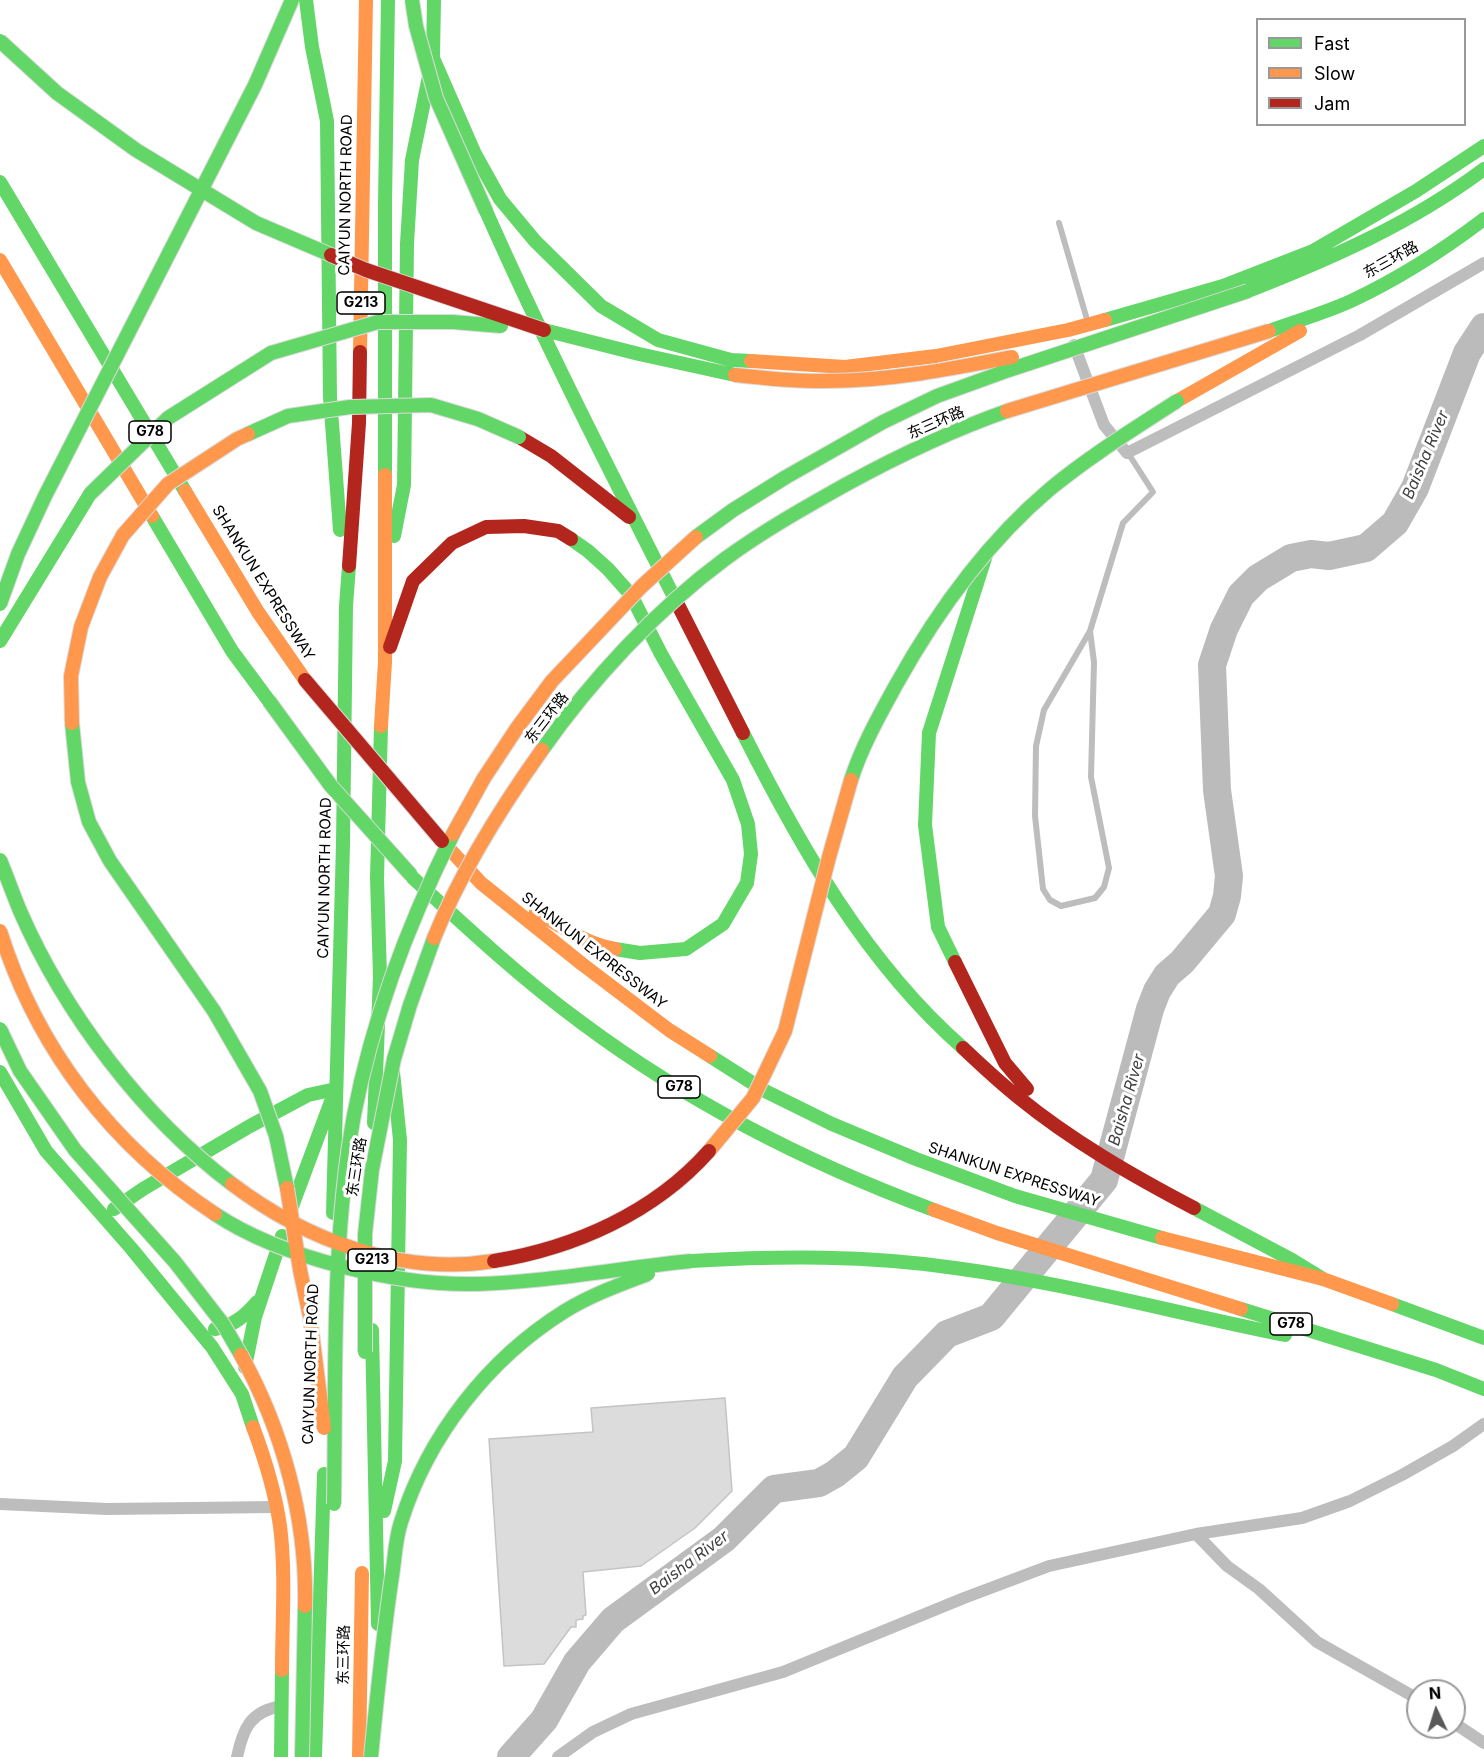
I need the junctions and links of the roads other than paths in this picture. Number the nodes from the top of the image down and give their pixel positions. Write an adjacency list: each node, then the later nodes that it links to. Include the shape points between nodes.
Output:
1 (292, 0): 25 (main road, bridge, via 255,85 45,496)
2 (306, 0): 26 (main road, via 327,121 330,397)
3 (366, 0): 26 (main road, CAIYUN NORTH ROAD / G213, via 359,423)
4 (388, 0): 24 (main road, G213)
5 (412, 0): 22 (main road, bridge, via 436,98 513,272)
6 (434, 0): 8 (main road)
7 (0, 41): 18 (main road, bridge, via 57,93 136,150 256,223 366,270)
8 (433, 57): 19 (main road, via 475,154 500,200 601,306 658,340 731,360 845,367 936,356); 24 (main road, via 412,160 404,485)
9 (1484, 146): 17 (main road, via 1313,251 1223,286)
10 (1484, 169): 20 (main road, 东三环路, bridge, via 1419,213 1362,243 1248,291)
11 (0, 182): 31 (main road, SHANKUN EXPRESSWAY / G78, bridge, via 258,612 305,680)
12 (1484, 219): 16 (main road, 东三环路, via 1405,272)
13 (1059, 223): 17 (lane)
14 (0, 260): 44 (main road, G78, bridge, via 232,651 331,786 411,876 468,930 566,1011 640,1064 698,1098 806,1156 894,1195 1125,1273)
15 (1484, 263): 21 (street, via 1360,335)
16 (1349, 302): 23 (main road, bridge, via 1122,437 1050,489 1015,520); 52 (main road, 东三环路, bridge, via 1269,331 1022,406 929,441 766,530 696,582 571,711 516,787 462,879 417,985 386,1094 366,1217)
17 (1088, 324): 19 (main road)
18 (544, 330): 20 (main road, bridge, via 735,375 799,381 938,371); 28 (main road, bridge, via 453,322 378,322 271,353 168,418 90,494)
19 (1068, 330): 21 (street, via 1104,425)
20 (1102, 339): 49 (main road, 东三环路, bridge, via 922,402 755,494 682,548 625,602 552,681 495,760 447,846 415,916 385,995 355,1113 342,1204)
21 (1127, 453): 27 (lane, via 1153,492 1123,523)
22 (635, 522): 37 (main road, via 769,785 844,911 890,974 943,1031 1019,1098); 49 (main road, bridge, via 551,456 478,419 431,405 350,407 288,416 237,439 168,484 123,535 100,577 81,627 71,676 72,734 88,822 110,861 214,1011 260,1090 276,1136 288,1193 310,1317)
23 (986, 555): 30 (main road, bridge, via 949,601 865,742 828,860 785,1029 754,1096 703,1159 668,1191 580,1239 521,1257 467,1264 420,1263 347,1248 277,1217 219,1176 156,1117 93,1039 39,950); 37 (main road, via 929,733 925,825 938,927 1005,1063)
24 (384, 584): 29 (main road, G213)
25 (0, 604)
26 (346, 606): 36 (main road, CAIYUN NORTH ROAD / G213)
27 (1090, 631): 27 (lane, via 1044,710 1036,746 1035,816 1044,889 1050,900 1061,906 1095,898 1104,887 1109,868 1091,777 1094,662)
28 (0, 641)
29 (385, 662): 31 (main road, via 413,581 452,543 486,527 524,526 558,531 608,568 631,595 733,780 748,824 751,854 747,883 723,924 686,949 640,953 606,947 559,926); 33 (main road, G213, via 377,878)
30 (0, 860)
31 (470, 871): 40 (main road, SHANKUN EXPRESSWAY / G78, via 669,1030 765,1091 832,1124 1015,1196)
32 (0, 931): 39 (main road, bridge, via 16,978 43,1032 104,1121 147,1164 241,1230 332,1262 449,1283 519,1281)
33 (380, 976): 52 (main road, G213, via 372,1184); 52 (main road, via 400,1140 395,1461)
34 (0, 1029): 60 (main road, bridge, via 20,1071 75,1150 175,1262 223,1324 253,1377 285,1457 302,1530 306,1579)
35 (0, 1072): 38 (main road, via 46,1151)
36 (336, 1089): 38 (main road, via 308,1095); 41 (main road, G213); 61 (main road, CAIYUN NORTH ROAD)
37 (1061, 1128): 40 (main road, via 1152,1186)
38 (103, 1216): 42 (main road)
39 (691, 1261): 44 (main road, via 823,1256 968,1270); 63 (main road, bridge, via 594,1295 544,1325 507,1353 442,1430 400,1523 386,1609)
40 (1323, 1279): 43 (main road, SHANKUN EXPRESSWAY / G78)
41 (258, 1301): 42 (main road, via 230,1326 213,1329); 46 (main road, G213)
42 (191, 1323): 46 (main road, via 212,1347)
43 (1484, 1338)
44 (1389, 1355): 45 (main road, G78)
45 (1484, 1389)
46 (242, 1394): 50 (main road, G213, via 270,1475)
47 (1484, 1424): 51 (street, via 1413,1469 1350,1501 1302,1518)
48 (0, 1504): 50 (street, via 107,1509)
49 (334, 1504): 53 (main road)
50 (276, 1508): 55 (main road, G213, via 283,1572)
51 (1196, 1534): 54 (street, via 1227,1566 1259,1589 1317,1642); 65 (street, via 1049,1566 783,1672 631,1714 593,1732)
52 (367, 1547): 62 (main road, 东三环路); 64 (main road, G213)
53 (331, 1678)
54 (1406, 1692)
55 (282, 1706): 58 (street, via 260,1713 249,1724 242,1734); 59 (main road, G213)
56 (1466, 1731): 57 (street)
57 (1484, 1743)
58 (237, 1757)
59 (281, 1757)
60 (302, 1757)
61 (315, 1757)
62 (359, 1757)
63 (371, 1757)
64 (381, 1757)
65 (558, 1757)

